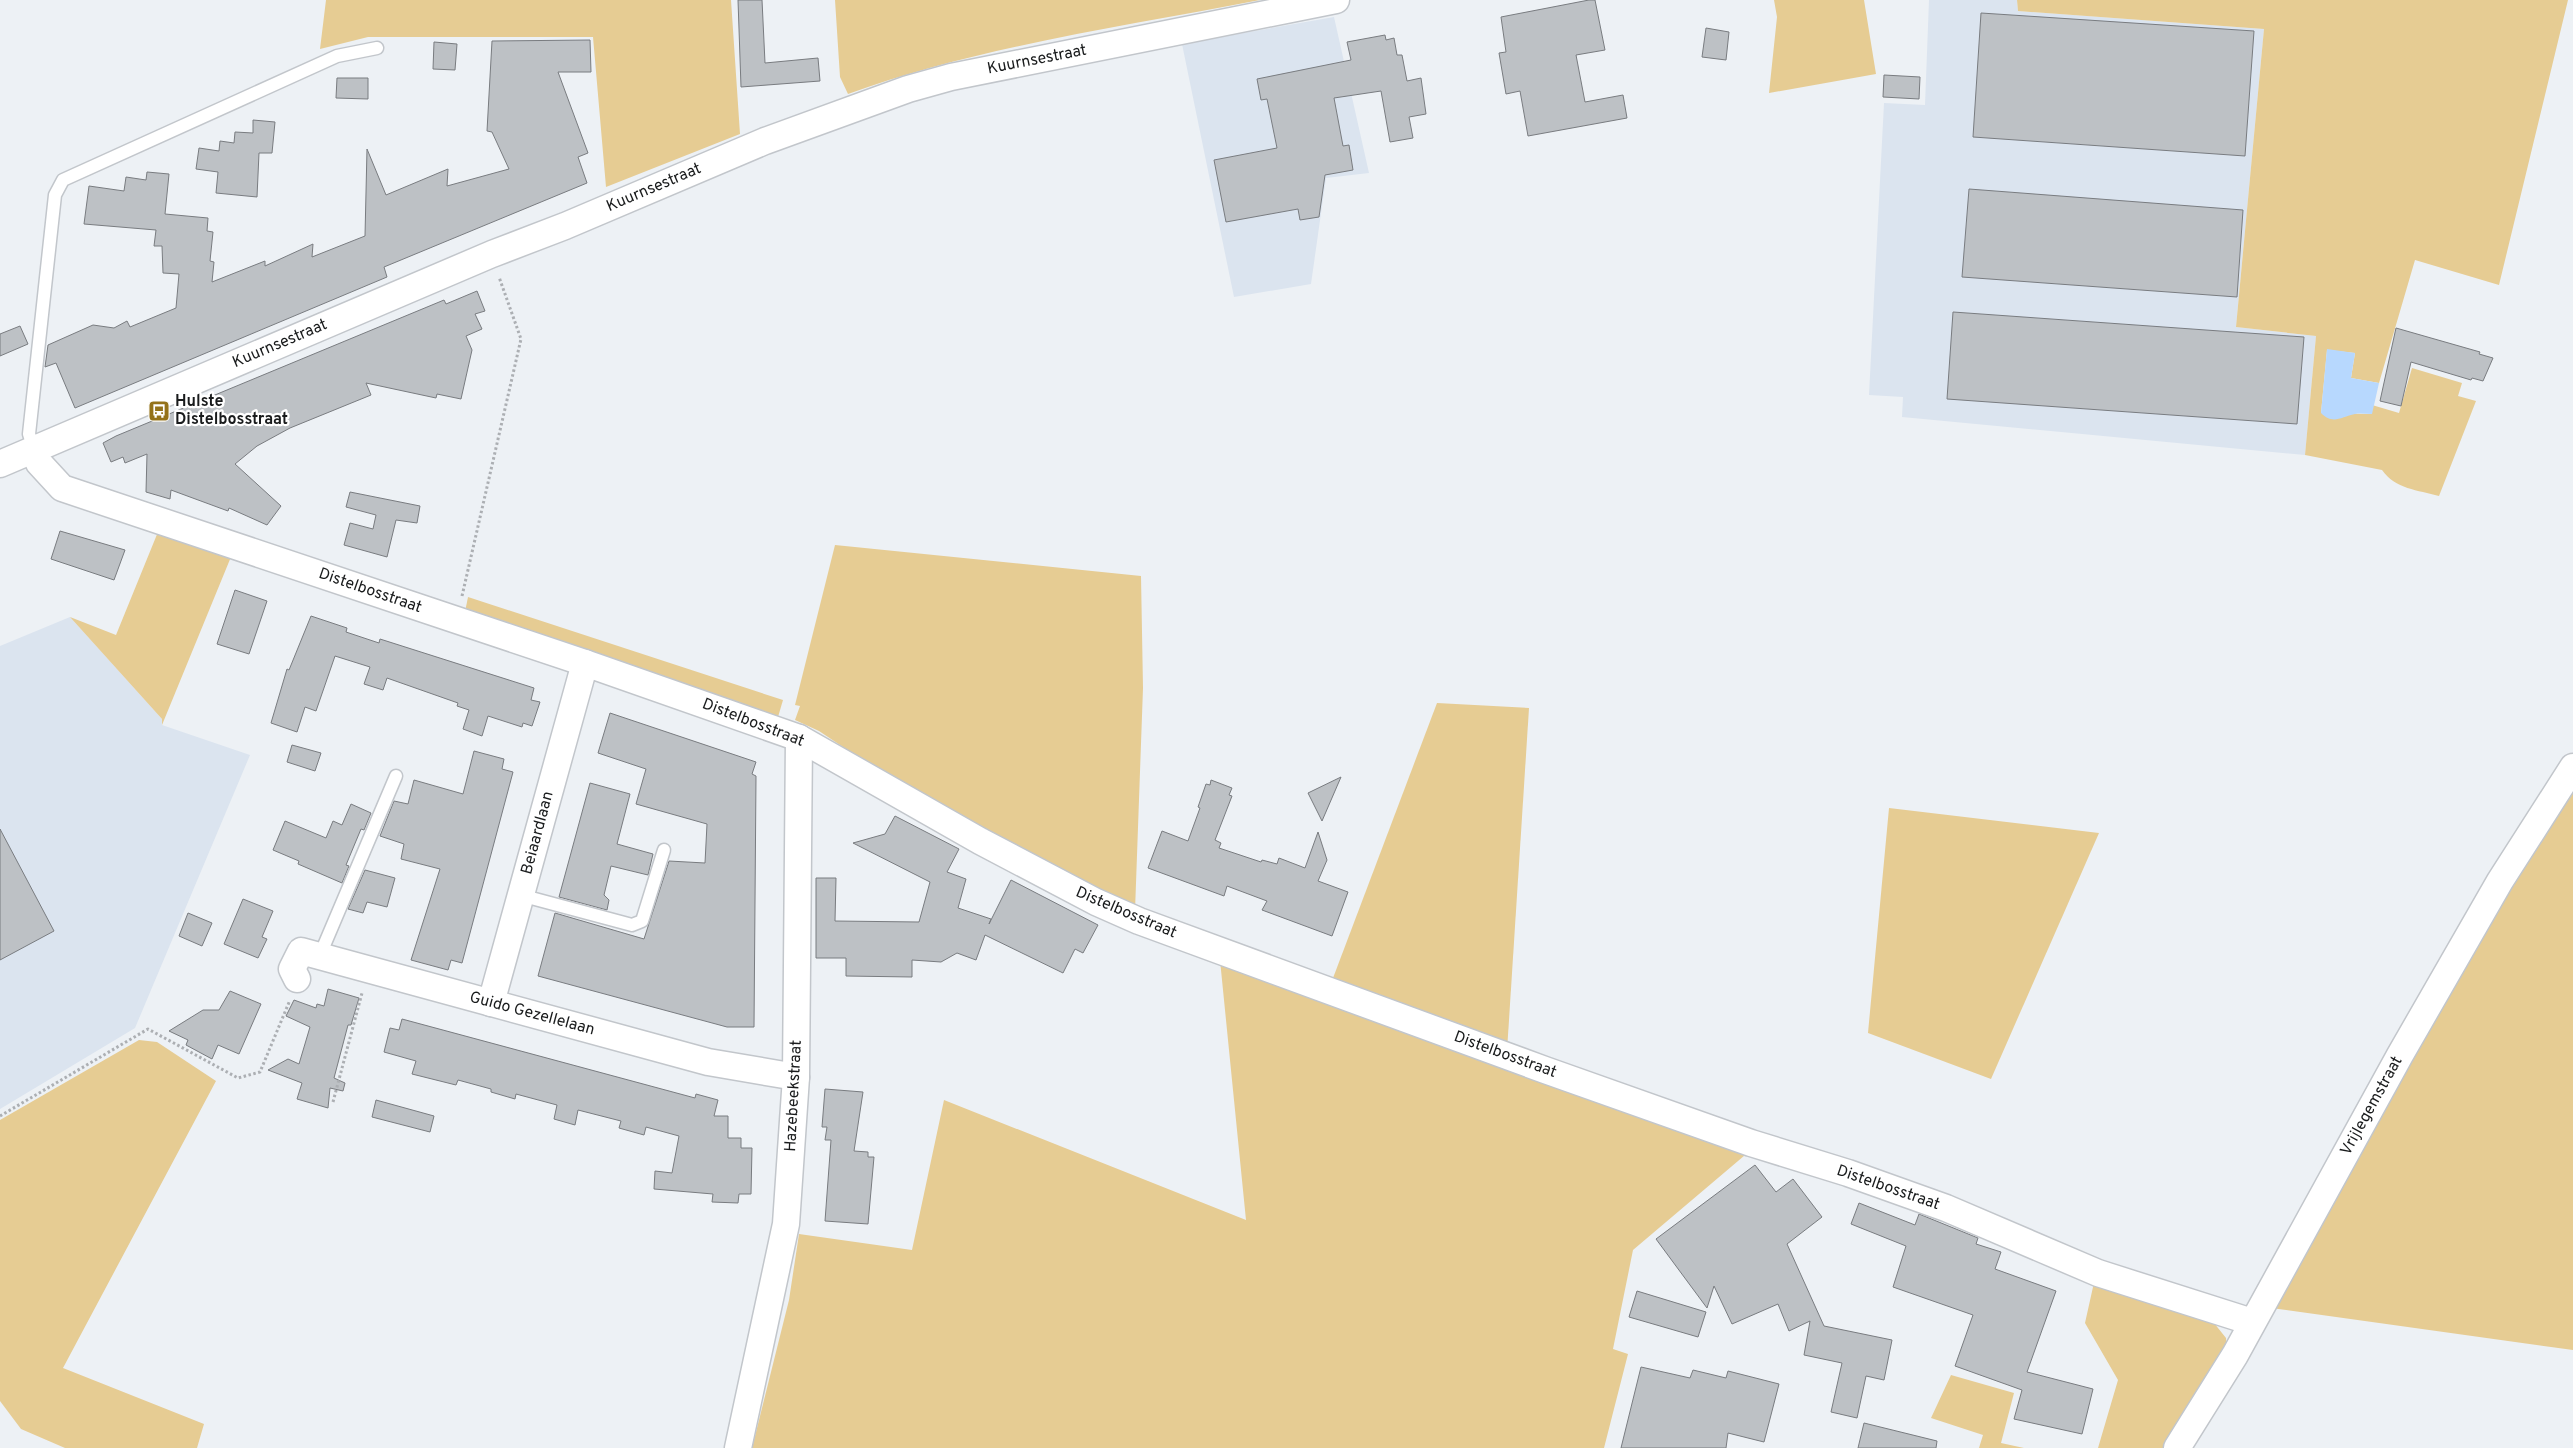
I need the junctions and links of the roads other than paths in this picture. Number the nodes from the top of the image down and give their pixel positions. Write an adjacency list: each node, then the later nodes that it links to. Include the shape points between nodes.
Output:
1 (1336, 0): 3 (street, Kuurnsestraat, via 951,77 908,89 765,141)
2 (377, 48): 3 (lane, via 337,56 63,180 55,195 30,424 29,434)
3 (34, 450): 4 (street, Kuurnsestraat); 5 (street, Distelbosstraat, via 39,464 62,488)
4 (0, 464)
5 (585, 663): 6 (street, Distelbosstraat); 10 (street, Beiaardlaan)
6 (799, 738): 14 (street, Hazebeekstraat); 15 (street, Distelbosstraat, via 980,841 1139,921 1554,1074 1946,1208 2098,1273)
7 (2573, 767): 15 (street, Vrijlegemstraat, via 2500,881)
8 (396, 776): 11 (lane)
9 (664, 850): 10 (lane, via 642,921 632,925)
10 (520, 895): 13 (street, Beiaardlaan)
11 (320, 955): 12 (street, Guido Gezellelaan, via 301,950 292,969); 13 (street, Guido Gezellelaan)
12 (297, 979)
13 (490, 1002): 14 (street, Guido Gezellelaan, via 708,1062)
14 (796, 1077): 16 (street, Hazebeekstraat, via 786,1224)
15 (2252, 1322): 17 (street, Vrijlegemstraat, via 2236,1355)
16 (738, 1448)
17 (2177, 1448)

